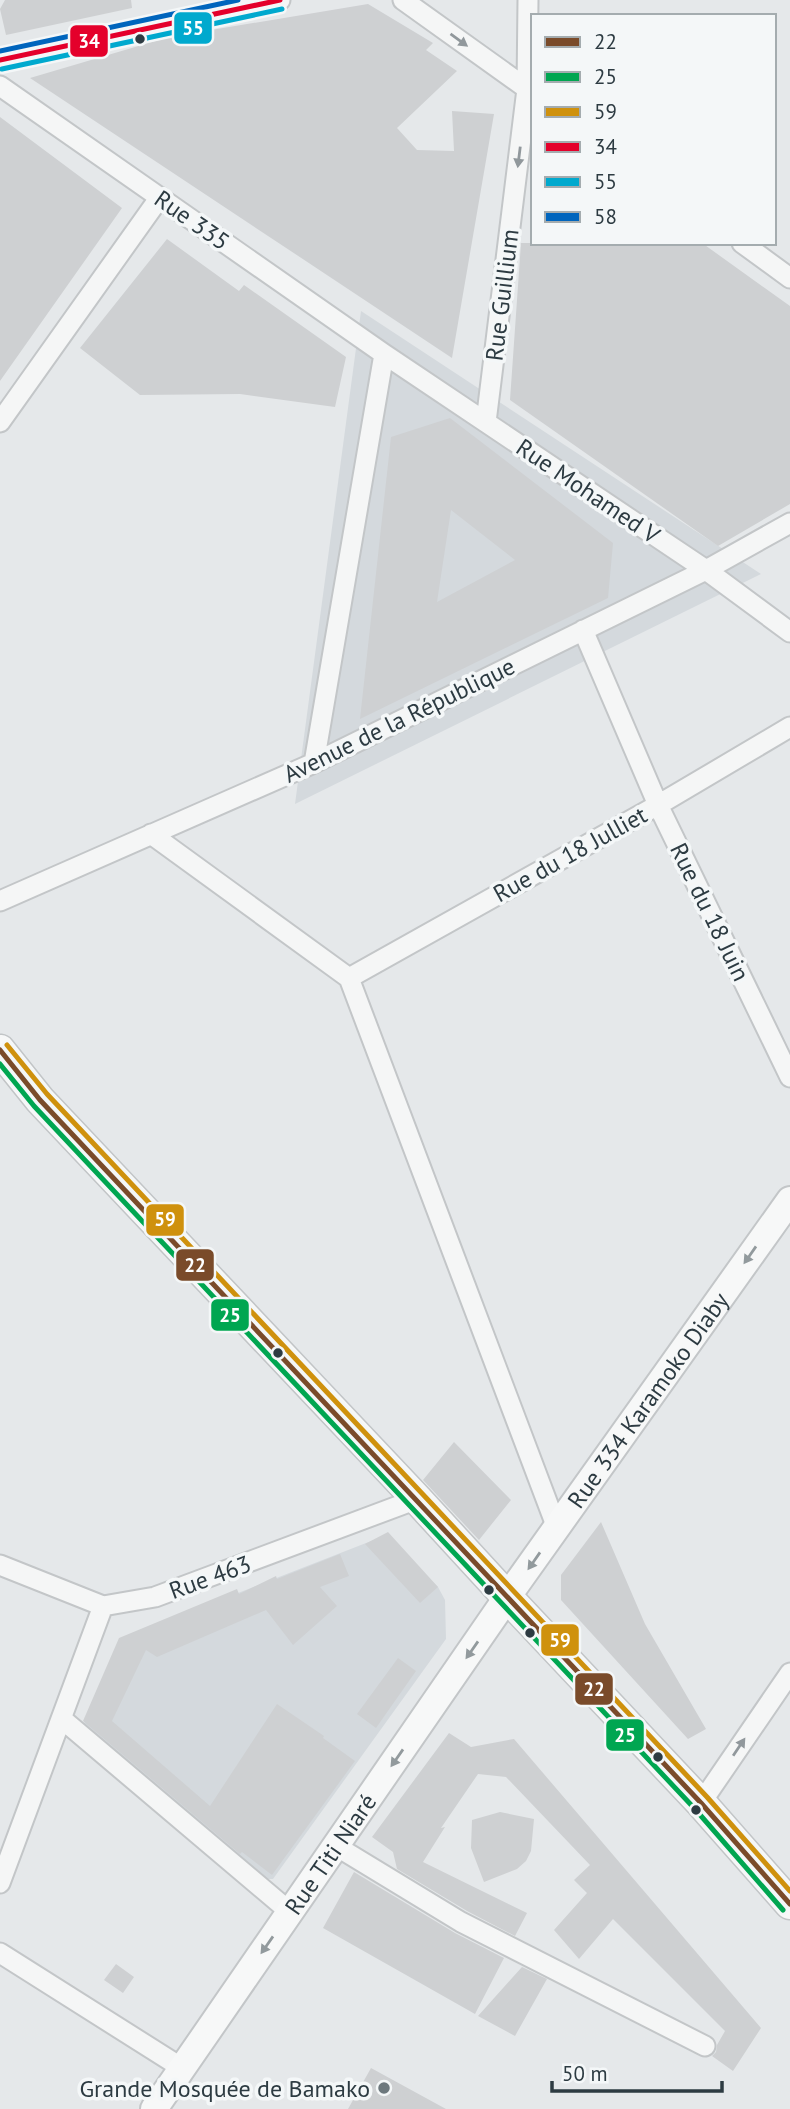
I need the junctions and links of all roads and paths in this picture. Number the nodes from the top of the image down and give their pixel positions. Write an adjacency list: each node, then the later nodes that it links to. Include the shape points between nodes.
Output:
1 (281, 0): 4 (street)
2 (404, 0): 7 (street, one-way to 7)
3 (528, 0): 7 (street, Rue Guillium)
4 (246, 4): 5 (street)
5 (0, 60)
6 (0, 86): 8 (street, Rue 335)
7 (530, 91): 13 (street, Rue Guillium, one-way to 13)
8 (160, 197): 11 (street, Rue 335); 12 (street)
9 (745, 245): 10 (street)
10 (790, 278)
11 (384, 354): 13 (street, Rue Mohamed V); 19 (street)
12 (0, 422)
13 (486, 422): 15 (street, Rue Mohamed V)
14 (790, 523): 15 (street, Avenue de la République)
15 (706, 570): 16 (street, Avenue de la République); 17 (street, Rue Mohamed V)
16 (583, 630): 19 (street, Avenue de la République); 20 (street, Rue du 18 Juin)
17 (790, 632)
18 (790, 727): 20 (street, Rue du 18 Julliet)
19 (314, 763): 21 (street, Avenue de la République)
20 (658, 804): 23 (street, Rue du 18 Julliet); 25 (street, Rue du 18 Juin)
21 (151, 834): 22 (street, Avenue de la République); 23 (street)
22 (0, 901)
23 (349, 978): 28 (street)
24 (0, 1050): 27 (main road, via 40,1100)
25 (790, 1077)
26 (790, 1200): 28 (main road, Rue 334 Karamoko Diaby, one-way to 28)
27 (418, 1499): 30 (main road); 31 (street, Rue 463, via 155,1597)
28 (557, 1528): 30 (main road, Rue 334 Karamoko Diaby, one-way to 30)
29 (0, 1565): 31 (street)
30 (508, 1598): 34 (main road); 35 (main road, Rue Titi Niaré, one-way to 35)
31 (103, 1606): 33 (street)
32 (790, 1673): 34 (street, one-way to 32)
33 (62, 1718): 36 (street); 38 (street)
34 (701, 1803): 37 (main road)
35 (336, 1846): 38 (main road, Rue Titi Niaré); 40 (street, via 461,1922)
36 (0, 1883)
37 (790, 1904)
38 (290, 1912): 41 (main road, Rue Titi Niaré, one-way to 41)
39 (0, 1953): 41 (street)
40 (705, 2046)
41 (182, 2068): 42 (main road, Rue Titi Niaré)
42 (154, 2109)

